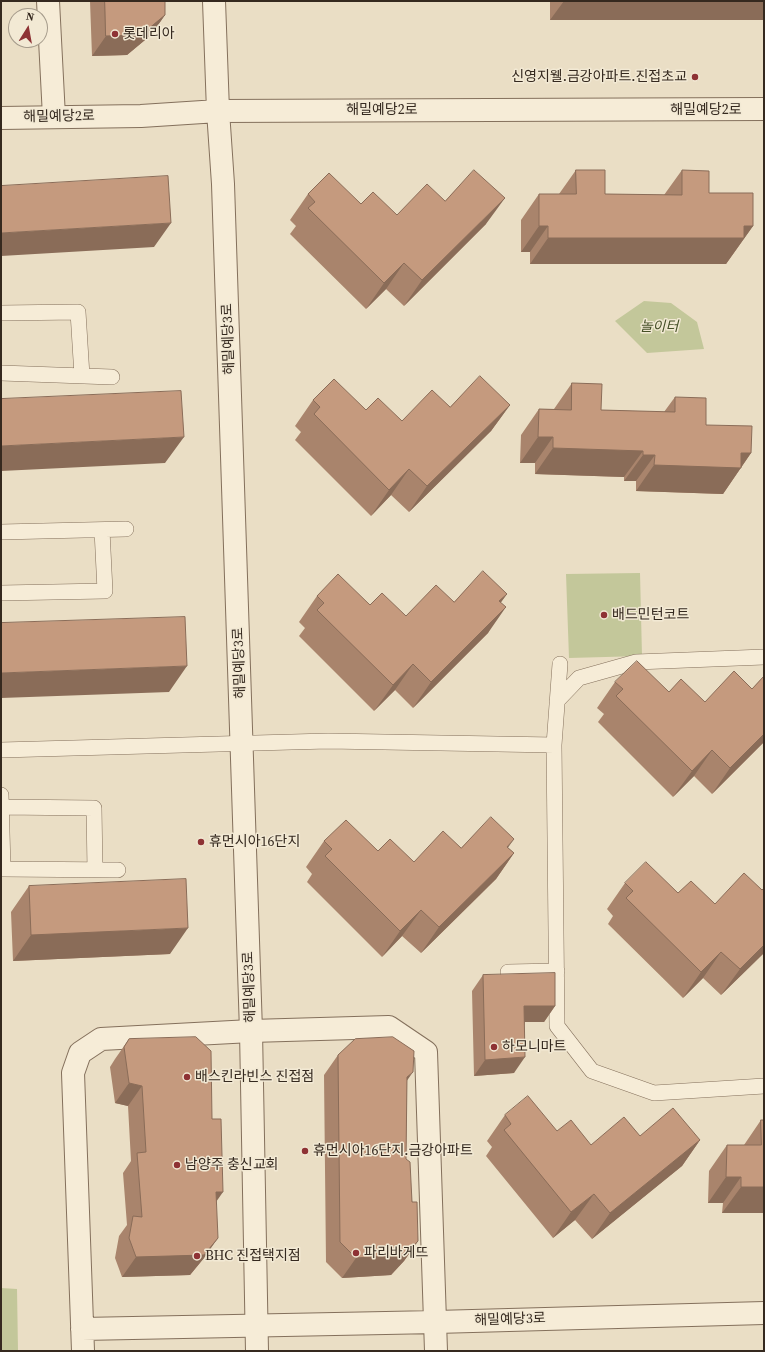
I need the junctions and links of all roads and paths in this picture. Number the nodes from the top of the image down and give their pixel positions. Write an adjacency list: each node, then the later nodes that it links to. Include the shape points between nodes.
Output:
1 (48, 1): 5 (street)
2 (214, 1): 4 (street, 해밀예당3로)
3 (764, 109): 4 (street, 해밀예당2로)
4 (218, 111): 5 (street, 해밀예당2로, via 140,116); 18 (street, 해밀예당3로, via 223,184)
5 (54, 117): 6 (street, 해밀예당2로)
6 (1, 118)
7 (1, 312): 9 (lane, via 78,312)
8 (1, 373): 9 (lane)
9 (82, 376): 10 (lane)
10 (112, 377)
11 (126, 529): 12 (lane)
12 (102, 530): 13 (lane); 14 (lane, via 105,591)
13 (1, 532)
14 (1, 593)
15 (764, 657): 17 (lane, via 636,662 579,678)
16 (560, 664): 17 (lane)
17 (557, 701): 19 (lane)
18 (242, 743): 19 (lane, via 328,741); 20 (lane); 27 (street, 해밀예당3로)
19 (554, 745): 25 (lane)
20 (1, 750)
21 (1, 795): 22 (lane)
22 (1, 807): 23 (lane, via 3,869); 23 (lane, via 94,808)
23 (95, 870): 24 (lane)
24 (118, 870)
25 (557, 971): 26 (lane); 28 (lane, via 557,1026 592,1071 654,1092)
26 (508, 972)
27 (252, 1030): 30 (street, via 389,1027 426,1052); 31 (street, 해밀예당3로); 32 (street, via 101,1039 80,1053 73,1073)
28 (764, 1086)
29 (764, 1313): 30 (street, 해밀예당3로)
30 (436, 1322): 31 (street, 해밀예당3로); 35 (street)
31 (257, 1326): 32 (street); 34 (street, 해밀예당3로)
32 (82, 1329): 33 (street)
33 (83, 1351)
34 (257, 1351)
35 (436, 1351)

